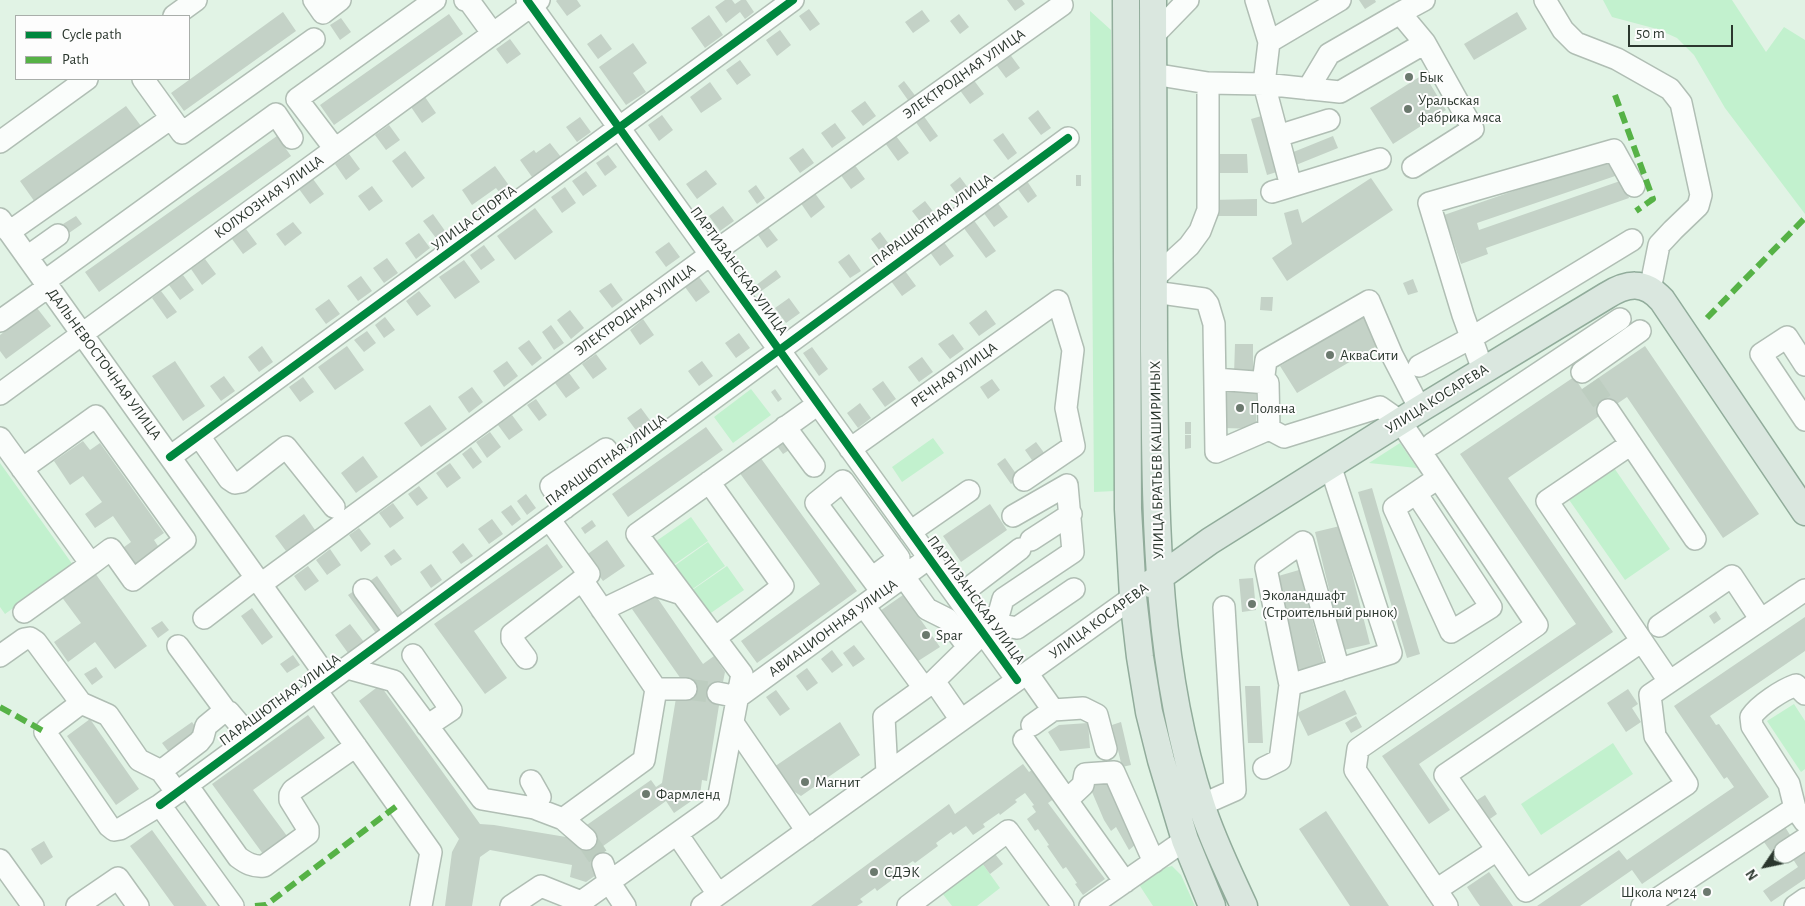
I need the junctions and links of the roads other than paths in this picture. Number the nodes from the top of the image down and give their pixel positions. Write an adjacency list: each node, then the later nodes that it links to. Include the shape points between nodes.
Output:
1 (196, 0): 17 (street)
2 (314, 0): 3 (street, via 322,13)
3 (340, 0)
4 (435, 0): 36 (street, via 297,99)
5 (465, 0): 18 (street)
6 (793, 0): 31 (street, УЛИЦА СПОРТА)
7 (1126, 0): 101 (main road, УЛИЦА БРАТЬЕВ КАШИРИНЫХ, via 1128,509)
8 (1153, 0): 19 (main road, УЛИЦА БРАТЬЕВ КАШИРИНЫХ)
9 (1188, 0): 19 (street)
10 (1256, 0): 21 (street)
11 (1340, 0): 21 (street)
12 (1424, 0): 16 (street)
13 (1544, 0): 47 (street, via 1562,30 1576,43 1617,59 1670,89 1681,103 1701,195 1698,206 1659,245)
14 (532, 2): 18 (street, КОЛХОЗНАЯ УЛИЦА); 31 (street, ПАРТИЗАНСКАЯ УЛИЦА)
15 (1062, 4): 43 (street, ЭЛЕКТРОДНАЯ УЛИЦА)
16 (1400, 13): 22 (street); 28 (street, via 1329,54)
17 (175, 15)
18 (493, 34): 36 (street, КОЛХОЗНАЯ УЛИЦА)
19 (1153, 36): 23 (main road, УЛИЦА БРАТЬЕВ КАШИРИНЫХ)
20 (314, 39): 29 (street, via 182,133)
21 (1269, 42): 27 (street)
22 (1425, 43): 28 (street, via 1340,92); 38 (street, via 1473,128)
23 (1153, 74): 26 (street); 46 (main road, УЛИЦА БРАТЬЕВ КАШИРИНЫХ)
24 (86, 80): 35 (street)
25 (144, 80): 29 (street)
26 (1208, 83): 27 (street); 46 (street, via 1208,210 1200,231)
27 (1264, 84): 28 (street); 32 (street)
28 (1308, 89)
29 (170, 119): 40 (street)
30 (1329, 120): 32 (street)
31 (619, 128): 43 (street, ПАРТИЗАНСКАЯ УЛИЦА); 68 (street, УЛИЦА СПОРТА)
32 (1278, 136): 37 (street, via 1282,189)
33 (292, 138): 45 (street, via 276,114)
34 (1068, 138): 54 (street, ПАРАШЮТНАЯ УЛИЦА)
35 (0, 142)
36 (335, 149): 52 (street, КОЛХОЗНАЯ УЛИЦА)
37 (1380, 159)
38 (1413, 167)
39 (1634, 186): 53 (street, via 1614,150 1429,203)
40 (5, 226): 44 (street, ДАЛЬНЕВОСТОЧНАЯ УЛИЦА)
41 (58, 235): 44 (street)
42 (1632, 240): 53 (street)
43 (710, 255): 54 (street, ПАРТИЗАНСКАЯ УЛИЦА); 95 (street, ЭЛЕКТРОДНАЯ УЛИЦА)
44 (27, 257): 45 (street, ДАЛЬНЕВОСТОЧНАЯ УЛИЦА)
45 (46, 284): 49 (street); 52 (street, ДАЛЬНЕВОСТОЧНАЯ УЛИЦА)
46 (1154, 285): 59 (street, via 1204,299 1208,304 1214,324); 93 (main road, УЛИЦА БРАТЬЕВ КАШИРИНЫХ)
47 (1645, 288): 50 (main road, УЛИЦА КОСАРЕВА, via 1625,286); 84 (main road, via 1666,306)
48 (1620, 318): 55 (street)
49 (0, 321)
50 (1552, 328): 55 (street); 58 (main road, УЛИЦА КОСАРЕВА)
51 (1640, 331): 55 (street, via 1586,378)
52 (82, 334): 61 (street, КОЛХОЗНАЯ УЛИЦА); 74 (street, ДАЛЬНЕВОСТОЧНАЯ УЛИЦА)
53 (1471, 338): 57 (street); 58 (street)
54 (779, 350): 62 (street, ПАРТИЗАНСКАЯ УЛИЦА); 85 (street, ПАРАШЮТНАЯ УЛИЦА)
55 (1569, 353): 70 (street)
56 (1805, 365): 65 (street, via 1787,337 1761,354)
57 (1419, 366)
58 (1483, 370): 64 (main road, УЛИЦА КОСАРЕВА)
59 (1215, 379): 60 (street); 67 (street, via 1216,452)
60 (1263, 383): 64 (street, via 1266,360 1369,300 1392,355); 67 (street, via 1268,383)
61 (3, 385)
62 (818, 404): 66 (street); 73 (street, ПАРТИЗАНСКАЯ УЛИЦА)
63 (1608, 410): 71 (street)
64 (1410, 415): 67 (street, via 1380,407 1284,437); 75 (main road, УЛИЦА КОСАРЕВА); 78 (street)
65 (1805, 420)
66 (785, 427): 76 (street); 80 (street)
67 (1269, 428)
68 (198, 436): 74 (street, УЛИЦА СПОРТА); 83 (street, via 235,483 241,482 286,447)
69 (0, 438): 77 (street)
70 (1432, 444)
71 (1631, 444): 89 (street); 112 (street, via 1547,502)
72 (606, 449): 85 (street, via 551,486)
73 (850, 449): 79 (street, РЕЧНАЯ УЛИЦА, via 1058,301 1073,350 1066,408 1074,446); 88 (street, ПАРТИЗАНСКАЯ УЛИЦА)
74 (170, 457): 95 (street, ДАЛЬНЕВОСТОЧНАЯ УЛИЦА)
75 (1330, 465): 93 (main road, УЛИЦА КОСАРЕВА); 118 (street, via 1391,653)
76 (814, 466)
77 (22, 469): 91 (street); 91 (street, via 96,416 185,540 134,580 111,549)
78 (1438, 478): 82 (street); 160 (street, via 1537,625 1358,749 1355,770)
79 (1024, 480)
80 (709, 482): 99 (street, via 637,534); 111 (street, via 784,586)
81 (969, 491): 88 (street)
82 (1416, 494): 82 (street, via 1491,607 1451,632 1394,508)
83 (334, 508)
84 (1805, 512)
85 (557, 513): 94 (street, via 589,574); 109 (street, ПАРАШЮТНАЯ УЛИЦА)
86 (1071, 514): 87 (street, via 1067,484); 100 (street, via 1025,544); 110 (street, via 1073,552 1003,599)
87 (1014, 516)
88 (910, 532): 90 (street, ПАРТИЗАНСКАЯ УЛИЦА)
89 (1695, 540)
90 (929, 558): 92 (street, АВИАЦИОННАЯ УЛИЦА); 100 (street, ПАРТИЗАНСКАЯ УЛИЦА)
91 (91, 564): 105 (street)
92 (904, 577): 102 (street, АВИАЦИОННАЯ УЛИЦА, via 877,585); 110 (street, via 927,609)
93 (1159, 577): 101 (main road, УЛИЦА КОСАРЕВА); 144 (main road, УЛИЦА БРАТЬЕВ КАШИРИНЫХ, via 1171,678)
94 (582, 580): 104 (street); 116 (street, via 512,634)
95 (258, 581): 106 (street, ЭЛЕКТРОДНАЯ УЛИЦА); 122 (street, ДАЛЬНЕВОСТОЧНАЯ УЛИЦА)
96 (1074, 589): 110 (street, via 1017,628)
97 (364, 590): 109 (street)
98 (1805, 590): 107 (street)
99 (682, 594): 104 (street, via 654,585); 111 (street)
100 (957, 597): 110 (street, ПАРТИЗАНСКАЯ УЛИЦА)
101 (1133, 597): 119 (street, УЛИЦА КОСАРЕВА); 152 (main road, УЛИЦА БРАТЬЕВ КАШИРИНЫХ, via 1150,712)
102 (864, 606): 121 (street); 127 (street, АВИАЦИОННАЯ УЛИЦА)
103 (1224, 607): 144 (street, via 1235,790)
104 (602, 610): 124 (street)
105 (24, 612)
106 (204, 618)
107 (1761, 620): 108 (street, via 1732,576); 120 (street)
108 (1659, 626)
109 (395, 632): 117 (street, ПАРАШЮТНАЯ УЛИЦА)
110 (983, 635): 119 (street, ПАРТИЗАНСКАЯ УЛИЦА); 121 (street)
111 (715, 638): 127 (street, via 742,674)
112 (1642, 641): 120 (street); 153 (street, via 1445,775)
113 (178, 646): 130 (street)
114 (2, 649): 129 (street, via 24,639 36,642)
115 (413, 655): 134 (street, via 451,710)
116 (526, 658)
117 (347, 668): 122 (street, ПАРАШЮТНАЯ УЛИЦА); 134 (street, via 394,681)
118 (1339, 670): 123 (street); 123 (street, via 1303,542 1266,568)
119 (1022, 677): 131 (street, ПАРТИЗАНСКАЯ УЛИЦА); 132 (street, УЛИЦА КОСАРЕВА)
120 (1667, 678): 128 (street); 153 (street, via 1650,696 1655,736 1687,784 1526,891)
121 (929, 684): 132 (street); 140 (street, via 884,717)
122 (323, 685): 135 (street, ПАРАШЮТНАЯ УЛИЦА); 136 (street, ДАЛЬНЕВОСТОЧНАЯ УЛИЦА)
123 (1290, 685): 138 (street, via 1280,760)
124 (656, 688): 125 (street); 147 (street, via 644,760)
125 (686, 689)
126 (1805, 694): 146 (street, via 1796,685 1755,710 1751,717 1752,726 1789,784)
127 (728, 695): 133 (street)
128 (1632, 696)
129 (81, 703): 139 (street, via 108,715 139,760); 142 (street, ПАРАШЮТНАЯ УЛИЦА, via 45,732 108,826 120,829)
130 (226, 710): 135 (street); 139 (street, via 206,726 204,737 199,742)
131 (1053, 710): 137 (street, via 1083,708 1098,715); 143 (street, via 1028,732)
132 (961, 720): 140 (street, УЛИЦА КОСАРЕВА)
133 (733, 724): 148 (street); 149 (street, via 718,800 710,810)
134 (427, 726): 145 (street, via 482,799)
135 (251, 738): 142 (street, ПАРАШЮТНАЯ УЛИЦА)
136 (356, 746): 142 (street, via 293,790 290,800 308,834 264,866 257,867 238,857); 167 (street, ДАЛЬНЕВОСТОЧНАЯ УЛИЦА, via 431,852)
137 (1106, 749)
138 (1264, 768)
139 (161, 771): 142 (street)
140 (888, 773): 148 (street, УЛИЦА КОСАРЕВА)
141 (531, 781): 145 (street, via 540,797)
142 (175, 794): 166 (street)
143 (1067, 800): 156 (street, via 1083,784 1085,774 1114,772); 158 (street)
144 (1201, 806): 174 (main road, УЛИЦА БРАТЬЕВ КАШИРИНЫХ)
145 (534, 808): 147 (street)
146 (1800, 815): 175 (street)
147 (563, 819): 150 (street)
148 (807, 831): 162 (street, УЛИЦА КОСАРЕВА)
149 (677, 834): 157 (street); 162 (street)
150 (586, 839)
151 (1805, 839): 154 (street)
152 (1185, 840): 156 (street); 173 (main road, УЛИЦА БРАТЬЕВ КАШИРИНЫХ)
153 (1497, 850): 160 (street)
154 (1785, 852)
155 (0, 860): 159 (street)
156 (1154, 862): 158 (street)
157 (606, 873): 168 (street, via 581,902 541,886); 169 (street)
158 (1125, 882): 172 (street)
159 (7, 884): 163 (street)
160 (1442, 898)
161 (1805, 899): 176 (street)
162 (710, 900)
163 (33, 906)
164 (77, 906): 165 (street, via 118,878)
165 (138, 906)
166 (233, 906)
167 (421, 906)
168 (512, 906)
169 (625, 906)
170 (908, 906): 171 (street, via 1008,832)
171 (1063, 906)
172 (1090, 906)
173 (1212, 906)
174 (1244, 906)
175 (1642, 906)
176 (1795, 906)

